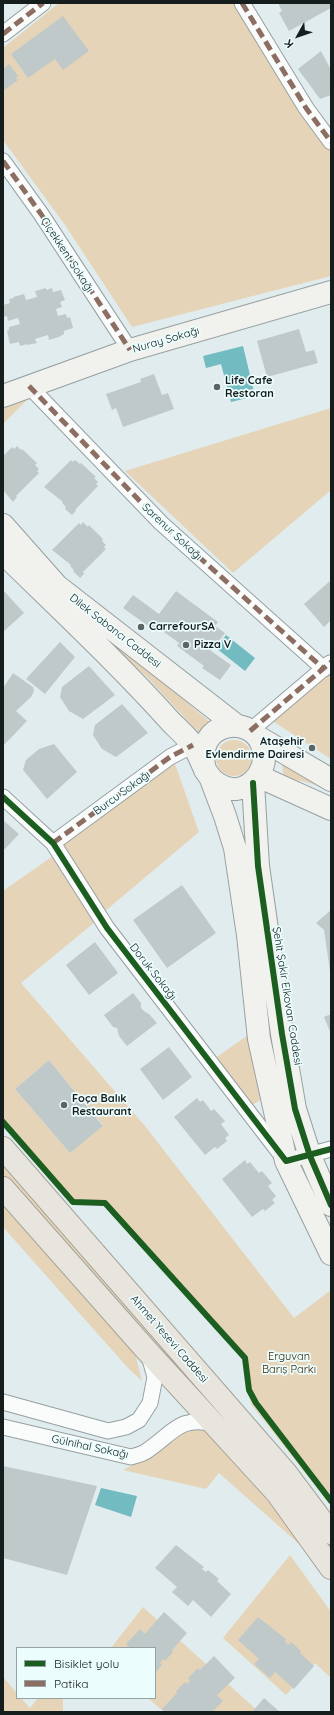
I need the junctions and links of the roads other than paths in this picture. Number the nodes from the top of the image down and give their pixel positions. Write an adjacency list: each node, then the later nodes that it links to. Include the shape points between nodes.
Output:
1 (43, 3): 3 (street)
2 (242, 3): 4 (street, via 306,108)
3 (3, 34)
4 (331, 142)
5 (3, 161): 7 (street, Çiçekkent Sokağı)
6 (331, 292): 7 (street, Nuray Sokağı)
7 (130, 350): 8 (street, Nuray Sokağı)
8 (29, 386): 9 (street, Nuray Sokağı); 12 (street, Sarenur Sokağı, via 161,523)
9 (3, 396)
10 (3, 525): 13 (street, Dilek Sabancı Caddesi, via 58,586)
11 (3, 553): 14 (street, Dilek Sabancı Caddesi, via 146,694)
12 (327, 666): 13 (street)
13 (248, 731): 15 (street, via 225,726 207,739 202,754); 16 (street, via 263,746 265,757); 17 (street, Dilek Sabancı Caddesi)
14 (192, 745): 15 (street, Dilek Sabancı Caddesi); 20 (street, Burcu Sokağı, via 170,757)
15 (208, 775): 16 (street, via 230,789 241,788); 24 (street, via 235,848 248,935 259,1039)
16 (256, 780): 19 (street); 23 (street, Şehit Şakir Elkovan Caddesi, via 258,866 295,1109)
17 (331, 780)
18 (3, 797): 20 (street, Doruk Sokağı)
19 (331, 809)
20 (53, 843): 24 (street, Doruk Sokağı, via 107,928)
21 (3, 1148): 32 (main road, Ahmet Yesevi Caddesi, via 286,1473)
22 (331, 1149): 23 (street)
23 (310, 1156): 24 (street); 26 (street, Şehit Şakir Elkovan Caddesi)
24 (286, 1161): 27 (street)
25 (3, 1188): 28 (main road, Ahmet Yesevi Caddesi)
26 (331, 1205)
27 (331, 1254)
28 (148, 1352): 29 (street, Gülnihal Sokağı, via 155,1377 150,1403 139,1420 126,1427 108,1431); 30 (main road, Ahmet Yesevi Caddesi)
29 (3, 1402)
30 (214, 1424): 31 (street, Gülnihal Sokağı, via 180,1424 147,1451 131,1457); 33 (main road, Ahmet Yesevi Caddesi, via 277,1493)
31 (3, 1427)
32 (331, 1533)
33 (331, 1568)

